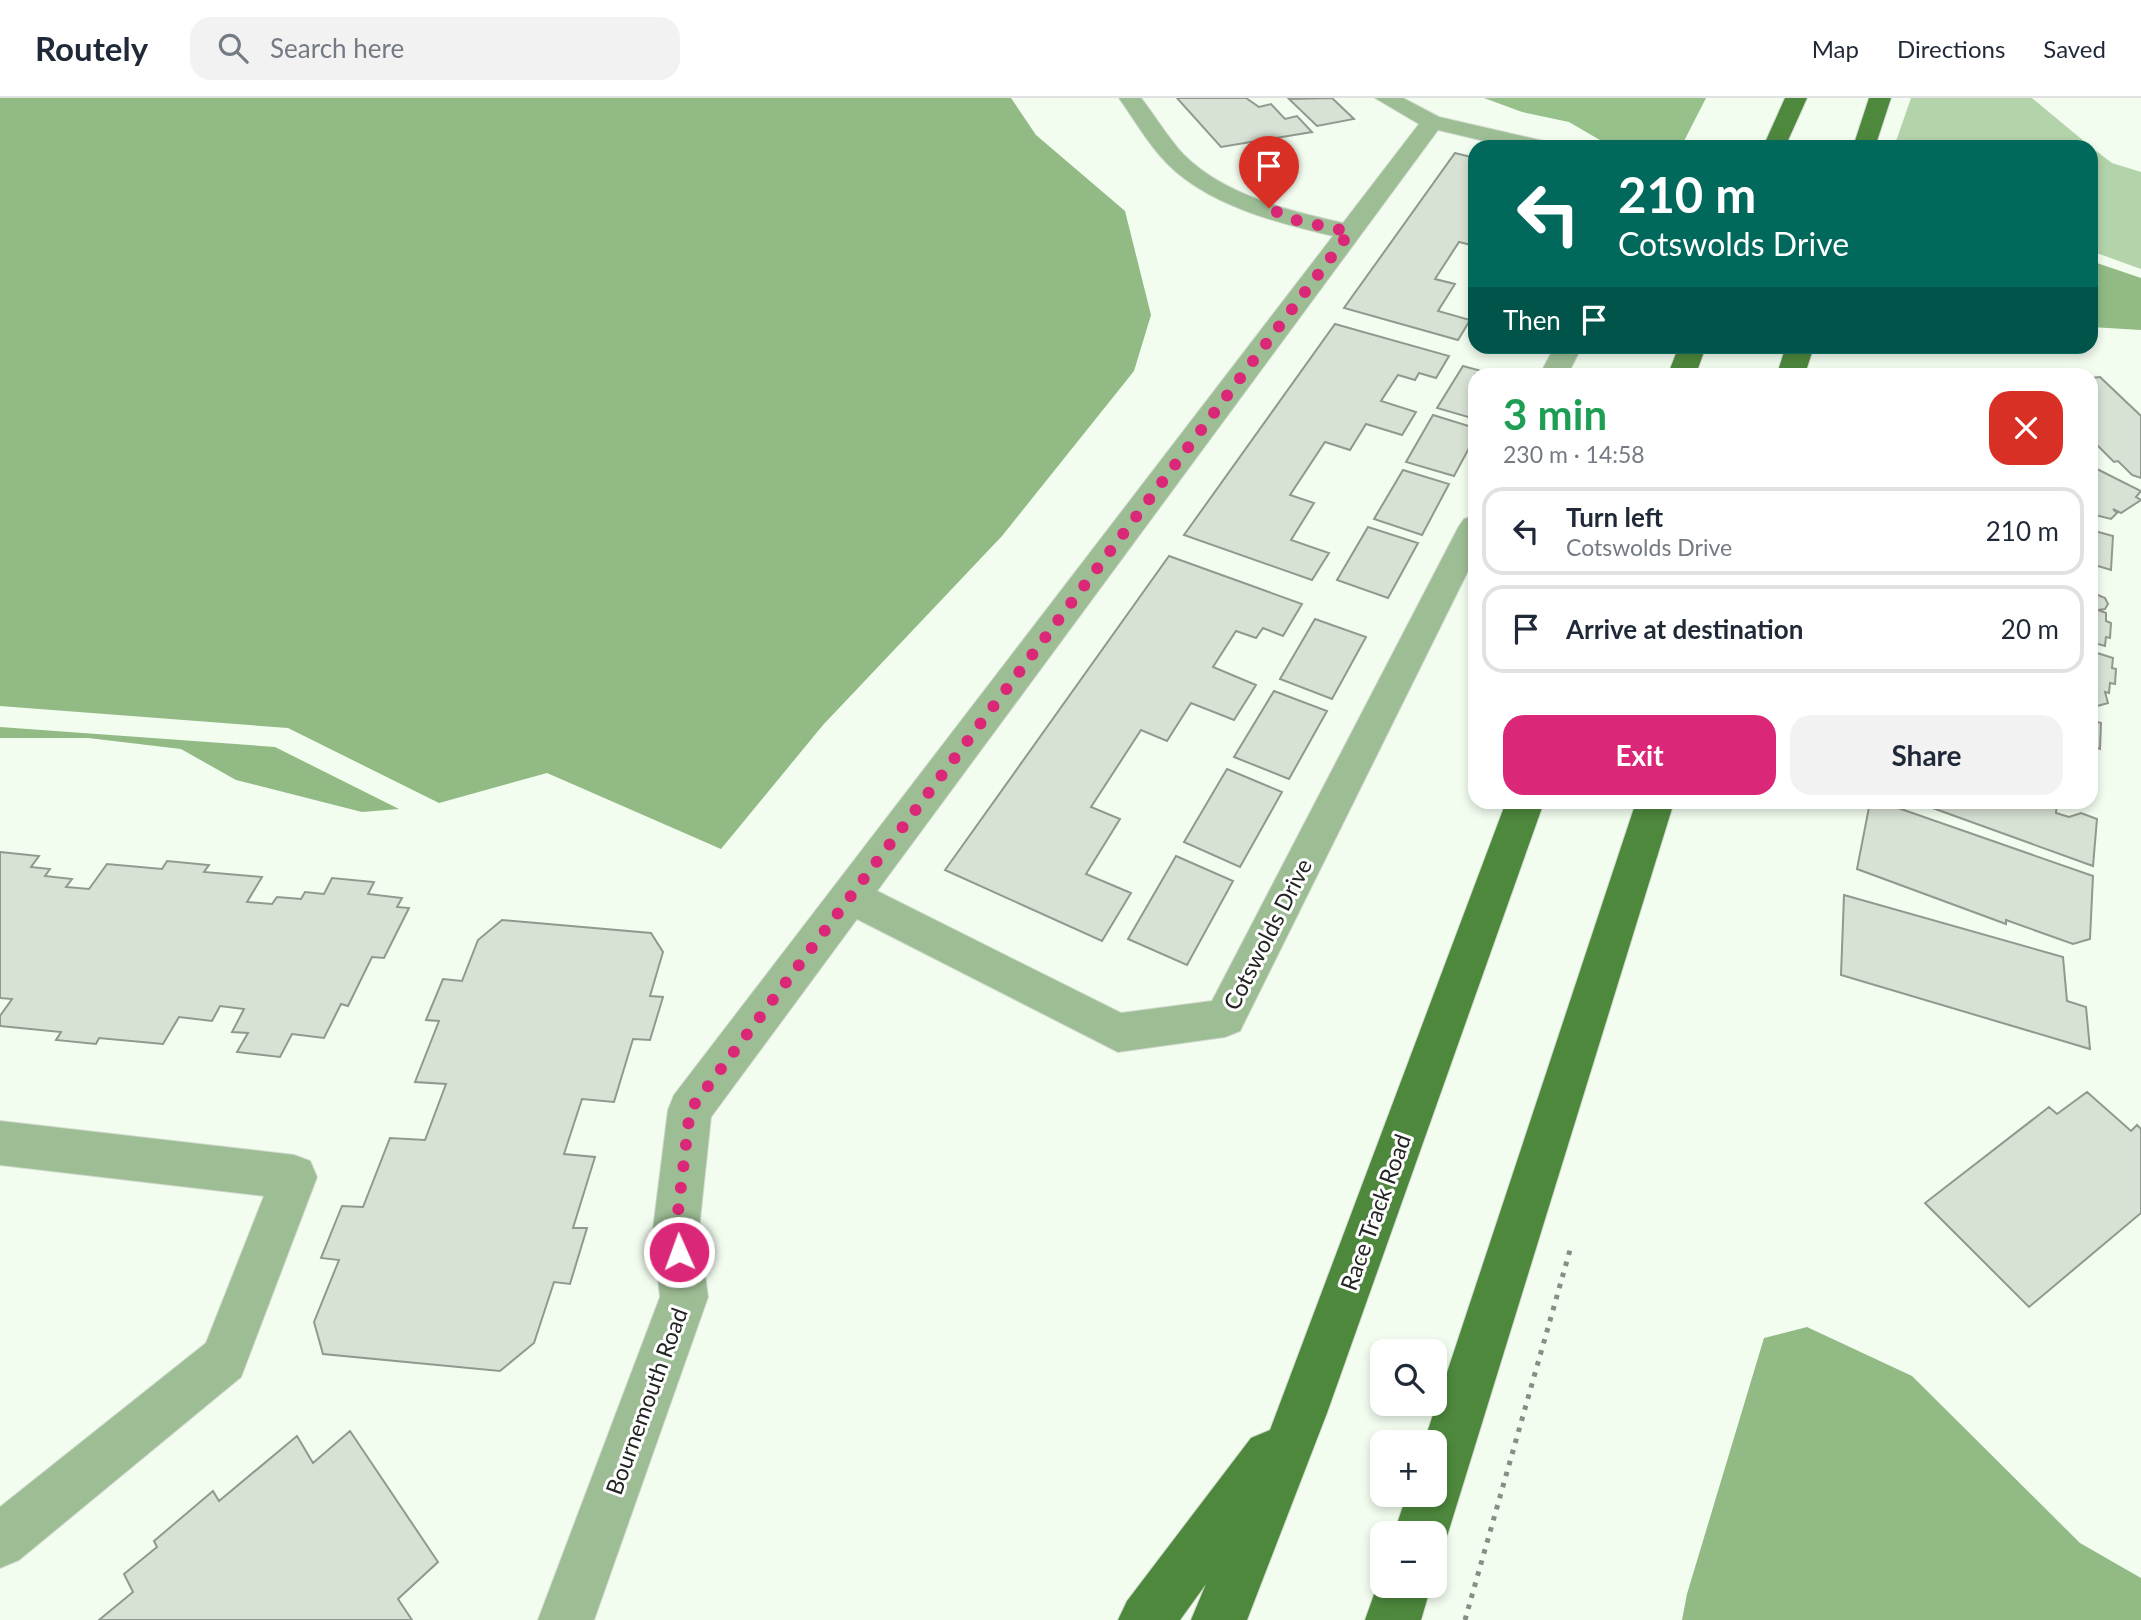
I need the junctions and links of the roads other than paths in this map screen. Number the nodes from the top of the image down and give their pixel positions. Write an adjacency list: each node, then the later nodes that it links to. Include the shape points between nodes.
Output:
1 (1130, 98): 9 (street, via 1182,165 1218,190 1291,219)
2 (1385, 98): 5 (street)
3 (1796, 98): 7 (main road)
4 (1880, 98): 8 (main road)
5 (1432, 122): 6 (street); 9 (street, Bournemouth Road)
6 (1510, 140)
7 (1777, 140)
8 (1866, 140)
9 (1350, 232): 13 (street, Bournemouth Road)
10 (1468, 540): 13 (street, Cotswolds Drive, via 1225,1018 1118,1033)
11 (1522, 809): 15 (main road, Race Track Road)
12 (1653, 809): 16 (main road)
13 (851, 897): 19 (street, Bournemouth Road, via 690,1110 676,1229 684,1297)
14 (0, 1143): 17 (street, via 294,1177 224,1360)
15 (1302, 1413): 20 (main road); 21 (main road, Race Track Road)
16 (1447, 1451)
17 (0, 1541)
18 (1400, 1598): 22 (main road)
19 (566, 1620)
20 (1146, 1620)
21 (1219, 1620)
22 (1393, 1620)

